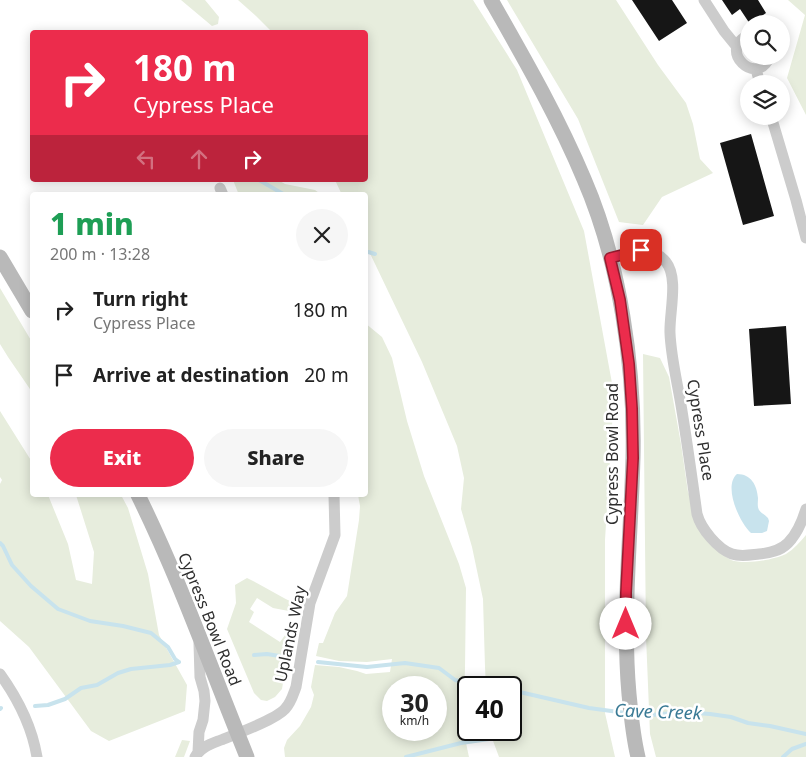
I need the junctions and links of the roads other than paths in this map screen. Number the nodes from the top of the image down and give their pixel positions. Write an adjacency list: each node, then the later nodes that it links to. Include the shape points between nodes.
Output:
1 (490, 0): 11 (street, Cypress Bowl Road, via 547,102 581,172)
2 (704, 0): 4 (street)
3 (740, 42): 4 (street)
4 (737, 47): 6 (street, via 740,62)
5 (764, 65): 6 (street)
6 (756, 69): 7 (street)
7 (758, 75)
8 (774, 125): 9 (street)
9 (806, 238)
10 (0, 257): 12 (street)
11 (610, 258): 15 (street, Cypress Place, via 649,251 660,256 670,268 673,285 671,346 697,514 708,535 726,552 733,554 749,556 771,552 792,539); 22 (street, Cypress Bowl Road, via 620,300 632,409 626,640 627,678)
12 (30, 308)
13 (139, 497): 16 (street, Cypress Bowl Road)
14 (334, 497): 18 (street, Uplands Way, via 335,535 310,604 291,700 282,712)
15 (806, 510)
16 (199, 636): 18 (street, Cypress Bowl Road); 19 (street, via 200,677 205,701)
17 (0, 674): 20 (street, via 24,714)
18 (238, 734): 19 (street, Uplands Way, via 208,746); 21 (street, Cypress Bowl Road)
19 (197, 755)
20 (37, 757)
21 (247, 757)
22 (638, 757)

